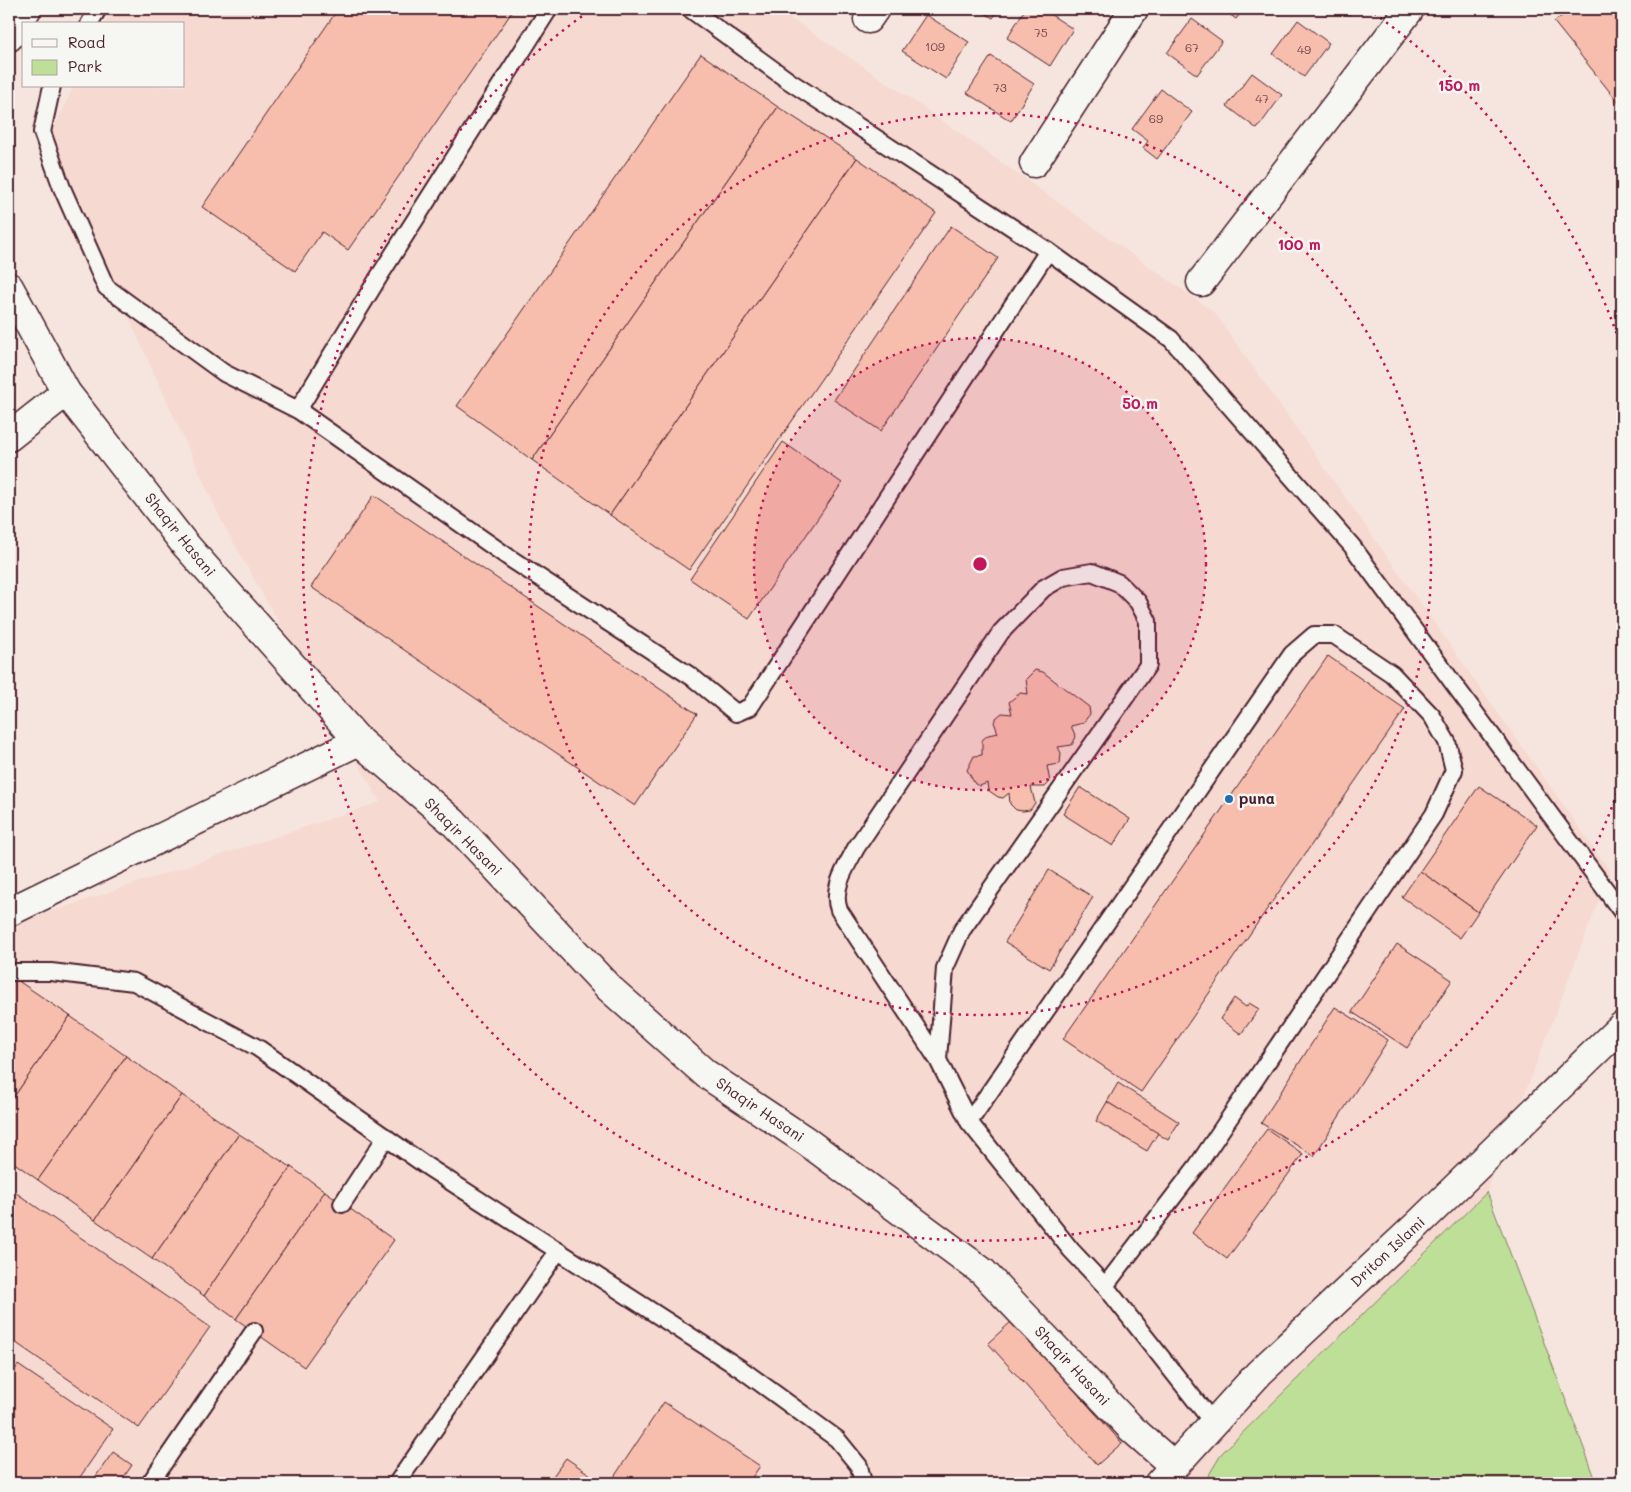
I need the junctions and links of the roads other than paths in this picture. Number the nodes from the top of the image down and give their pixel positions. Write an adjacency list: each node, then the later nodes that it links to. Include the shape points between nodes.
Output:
1 (27, 9): 8 (street)
2 (98, 9): 7 (lane)
3 (549, 9): 15 (lane)
4 (690, 9): 11 (lane, via 789,81)
5 (1134, 9): 10 (street)
6 (1410, 9): 12 (street)
7 (90, 22)
8 (9, 37)
9 (52, 88): 15 (lane, via 42,132 62,188 106,287 224,373)
10 (1034, 163)
11 (1048, 251): 15 (lane, via 750,707 736,713 692,677 511,559); 19 (lane, via 1171,339 1346,539)
12 (1202, 282)
13 (9, 287): 14 (street, Shaqir Hasani)
14 (66, 392): 16 (street); 17 (street, Shaqir Hasani, via 183,542)
15 (298, 410)
16 (9, 437)
17 (358, 742): 18 (street); 30 (street, Shaqir Hasani, via 453,822 609,988 706,1074 806,1141 983,1272 1132,1429)
18 (9, 912)
19 (1622, 912)
20 (9, 972): 24 (lane, via 51,972 134,982 258,1048)
21 (1622, 1026): 29 (street, Driton Islami, via 1259,1373)
22 (938, 1060): 22 (lane, via 945,968 962,930 1148,665 1148,621 1138,602 1119,583 1092,572 1063,577 1044,588 1000,632 856,848 837,890 838,910); 23 (lane)
23 (968, 1122): 27 (lane, via 1071,1250); 27 (lane, via 1292,654 1314,635 1334,635 1392,674 1432,716 1447,742 1454,770 1446,792 1197,1166)
24 (386, 1137): 25 (lane); 26 (lane)
25 (342, 1204)
26 (558, 1251): 32 (lane); 33 (lane, via 741,1369 837,1439 859,1466)
27 (1105, 1286): 29 (lane)
28 (254, 1331): 31 (lane)
29 (1214, 1424): 30 (street, Driton Islami)
30 (1166, 1474)
31 (150, 1483)
32 (397, 1483)
33 (863, 1483)

